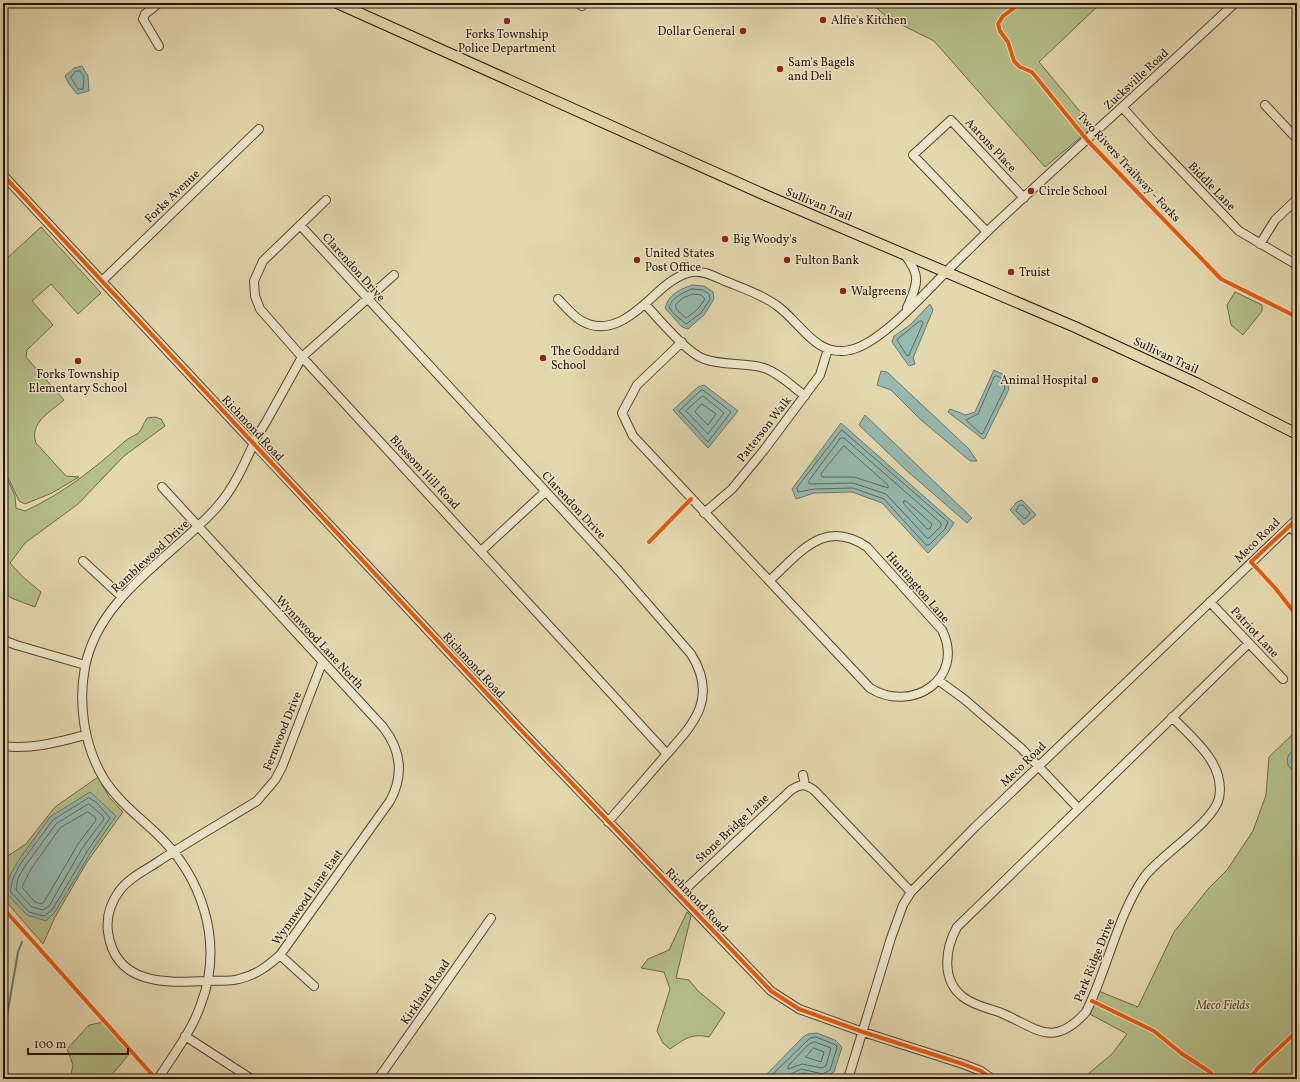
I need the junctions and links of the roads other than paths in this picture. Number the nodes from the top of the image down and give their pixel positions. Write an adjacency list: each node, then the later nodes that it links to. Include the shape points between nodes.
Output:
1 (6, 3): 5 (street)
2 (159, 3): 6 (street, via 145,14 143,19)
3 (337, 3): 18 (main road, Sullivan Trail, via 765,195)
4 (1235, 3): 8 (street, Zucksville Road)
5 (3, 6)
6 (159, 46)
7 (1265, 105): 10 (street)
8 (1123, 108): 12 (street, Zucksville Road); 17 (street, Biddle Lane, via 1231,224)
9 (259, 129): 22 (street, Forks Avenue)
10 (1297, 140)
11 (3, 175): 22 (street, Richmond Road)
12 (1024, 198): 16 (street, Zucksville Road); 16 (street, Aarons Place, via 951,120 913,155)
13 (326, 200): 15 (street, Blossom Hill Road)
14 (1297, 200): 17 (street, via 1275,220)
15 (300, 225): 24 (street, Clarendon Drive); 29 (street, Blossom Hill Road, via 263,261 257,271 254,289 260,309)
16 (987, 232): 20 (street, Zucksville Road)
17 (1260, 244): 19 (street, Biddle Lane)
18 (903, 253): 20 (main road, Sullivan Trail); 26 (street, via 914,267 917,277 916,288)
19 (1297, 265)
20 (947, 271): 26 (street, Zucksville Road); 31 (main road, Sullivan Trail, via 1190,380)
21 (394, 275): 24 (street, Ramblewood Drive)
22 (102, 281): 32 (street, Richmond Road)
23 (558, 299): 25 (street, via 581,321 597,326 625,320)
24 (367, 300): 29 (street, Ramblewood Drive); 34 (street, Clarendon Drive)
25 (645, 304): 27 (street); 28 (street, via 672,280 691,272 713,275 761,295 777,305 811,340)
26 (904, 312): 28 (street, Zucksville Road, via 865,344 849,351)
27 (682, 342): 30 (street, via 702,358 772,371); 35 (street, via 637,386 622,413 638,443)
28 (828, 350): 30 (street, Patterson Walk, via 820,375)
29 (302, 358): 32 (street, Ramblewood Drive); 40 (street, Blossom Hill Road)
30 (805, 396): 35 (street, Patterson Walk, via 741,479)
31 (1297, 434)
32 (253, 443): 37 (street, Ramblewood Drive, via 242,470 226,497); 60 (street, Richmond Road)
33 (162, 488): 37 (street, Wynnwood Lane North)
34 (545, 492): 40 (street); 54 (street, Clarendon Drive, via 628,582 699,666 703,687 696,720)
35 (704, 513): 42 (street)
36 (1297, 519): 38 (street, Meco Road)
37 (198, 526): 43 (street, Ramblewood Drive); 47 (street, Wynnwood Lane North)
38 (1290, 526): 39 (street); 44 (street, Meco Road)
39 (1297, 534)
40 (481, 551): 54 (street, Blossom Hill Road)
41 (83, 561): 43 (street)
42 (770, 580): 50 (street, via 870,688 890,697 904,698 928,689); 50 (street, Huntington Lane, via 818,540 841,535 854,538 867,547 942,630 947,656 943,674)
43 (122, 597): 48 (street, Ramblewood Drive, via 97,635)
44 (1210, 602): 46 (street, Patriot Lane); 55 (street, Meco Road)
45 (3, 640): 48 (street)
46 (1249, 643): 49 (street, Patriot Lane); 51 (street, Park Ridge Drive)
47 (322, 662): 57 (street, Wynnwood Lane North, via 389,735 399,759); 61 (street, Fernwood Drive, via 282,767 265,793 257,801)
48 (85, 665): 52 (street, Ramblewood Drive, via 82,698)
49 (1283, 679)
50 (938, 680): 55 (street, via 996,725)
51 (1172, 718): 59 (street, Park Ridge Drive); 59 (street, Park Ridge Drive, via 1210,758 1218,772 1219,799 1206,819 1158,861 1135,891 1086,1012 1077,1023 1066,1030 1048,1034 963,997 953,988 946,963 951,938 957,927)
52 (86, 732): 53 (street, via 85,735 26,747); 61 (street, Ramblewood Drive, via 89,746 104,779 124,805)
53 (3, 746)
54 (667, 754): 60 (street, Clarendon Drive)
55 (1038, 766): 59 (street); 62 (street, Meco Road)
56 (803, 775): 58 (street)
57 (397, 785): 65 (street, Wynnwood Lane East, via 390,801)
58 (805, 785): 62 (street, via 815,791); 63 (street, Stone Bridge Lane, via 801,784 791,790)
59 (1078, 808)
60 (608, 822): 63 (street, Richmond Road)
61 (173, 851): 66 (street, Ramblewood Drive, via 188,872 206,911 210,954); 66 (street, via 136,876 116,896 108,918 110,940 115,954 125,967 139,976 164,982)
62 (911, 892): 68 (street, Meco Road, via 903,905 891,938)
63 (679, 895): 68 (street, Richmond Road, via 780,997 799,1009)
64 (491, 918): 72 (street, Kirkland Road)
65 (280, 955): 66 (street, Wynnwood Lane East, via 269,966 240,979); 67 (street)
66 (207, 981): 69 (street, Ramblewood Drive, via 202,1004)
67 (314, 986)
68 (863, 1032): 73 (street, Meco Road); 74 (street, Richmond Road, via 963,1064 981,1071)
69 (186, 1036): 70 (street); 71 (street, Ramblewood Drive)
70 (250, 1078)
71 (158, 1079)
72 (378, 1079)
73 (848, 1079)
74 (992, 1079)

